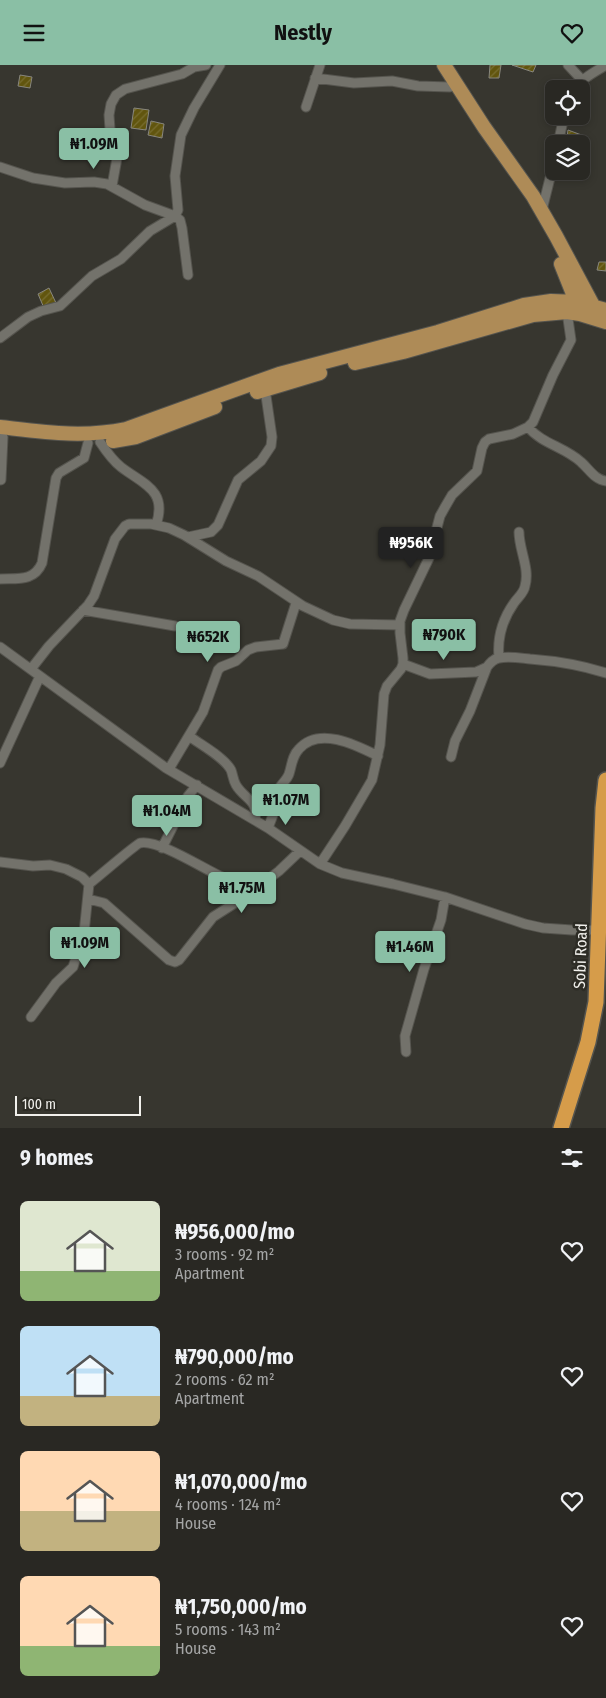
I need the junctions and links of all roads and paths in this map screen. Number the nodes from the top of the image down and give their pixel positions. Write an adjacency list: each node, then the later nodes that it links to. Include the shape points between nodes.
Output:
1 (206, 65): 14 (street, via 125,89 116,95 109,115 110,129 119,147)
2 (220, 65): 16 (street, via 181,135 175,176 178,210)
3 (320, 65): 8 (street)
4 (436, 65): 10 (main road)
5 (444, 65): 15 (main road)
6 (568, 65): 9 (street)
7 (606, 65): 9 (street)
8 (315, 78): 10 (street); 11 (street)
9 (582, 80)
10 (450, 87): 18 (main road, via 527,199 550,239)
11 (306, 107)
12 (0, 167): 14 (street, via 33,178)
13 (550, 180): 15 (street)
14 (112, 186): 16 (street, via 145,205)
15 (542, 210): 19 (main road)
16 (175, 216): 17 (street, via 182,228); 20 (street, via 150,231 121,259 92,276 60,306 28,317)
17 (188, 275)
18 (574, 310): 19 (main road); 21 (main road, via 533,315); 22 (street, via 571,340); 23 (main road, via 551,301 524,305 438,332 279,374 126,429 70,435)
19 (601, 315)
20 (0, 337)
21 (265, 389): 24 (main road, via 136,437); 29 (street, via 271,446 261,461 238,480 212,532)
22 (528, 427): 26 (street, via 535,435 571,454 598,479); 34 (street, via 485,442 477,471 452,495 440,516 429,558)
23 (1, 433): 24 (main road, via 76,444); 25 (street)
24 (94, 443): 27 (street, via 120,467 152,489 159,510); 30 (street, via 84,458 56,478 39,569 27,577)
25 (1, 479)
26 (606, 481)
27 (156, 525): 29 (street, via 169,527); 32 (street, via 129,525 119,532 94,595)
28 (519, 532): 36 (street, via 526,584 505,618 500,633)
29 (188, 537): 31 (street, via 258,576)
30 (0, 579)
31 (296, 603): 34 (street, via 350,624); 42 (street, via 283,644 248,650 218,670 203,712)
32 (82, 610): 33 (street); 39 (street)
33 (176, 625)
34 (400, 625): 37 (street)
35 (0, 647): 39 (street)
36 (499, 658): 38 (street); 40 (street, via 577,665)
37 (402, 664): 38 (street, via 430,674 476,672); 43 (street, via 384,694)
38 (486, 667): 44 (street)
39 (31, 669): 41 (street)
40 (606, 673)
41 (40, 676): 45 (street); 46 (street)
42 (188, 736): 46 (street); 50 (street, via 214,754 232,772 235,784 254,804)
43 (378, 756): 51 (street, via 344,742 319,737 305,743 292,759 288,776 279,788); 55 (street, via 372,780)
44 (451, 757)
45 (0, 763)
46 (169, 769): 48 (street)
47 (606, 780): 49 (highway, Sobi Road)
48 (196, 785): 50 (street); 52 (street)
49 (605, 800): 60 (highway, Sobi Road)
50 (255, 820): 51 (street)
51 (268, 828): 53 (street)
52 (162, 848): 56 (street, via 141,843); 57 (street)
53 (300, 851): 55 (street); 57 (street)
54 (0, 862): 56 (street, via 50,865 66,869)
55 (320, 864): 58 (street, via 342,873)
56 (89, 884): 59 (street)
57 (254, 890): 59 (street, via 214,917 175,962 104,903)
58 (445, 897): 60 (street, via 534,926); 62 (street, via 441,920 405,1036)
59 (88, 899): 61 (street, via 84,933 73,967 56,983)
60 (602, 930): 63 (highway, Sobi Road, via 593,1021)
61 (31, 1017)
62 (406, 1052)
63 (561, 1128)

